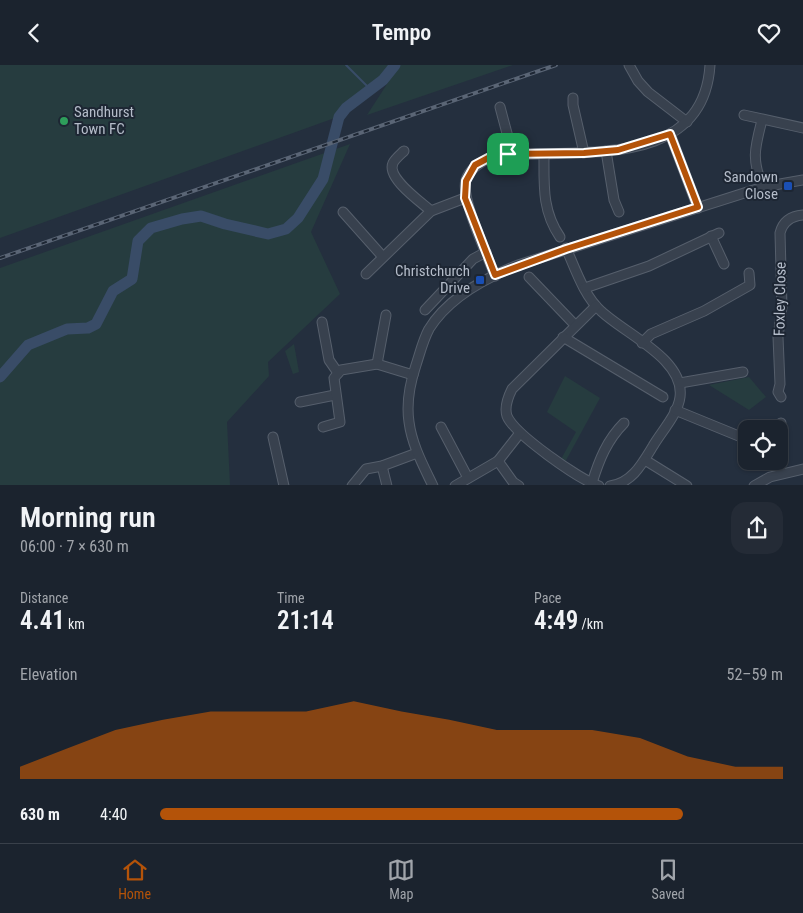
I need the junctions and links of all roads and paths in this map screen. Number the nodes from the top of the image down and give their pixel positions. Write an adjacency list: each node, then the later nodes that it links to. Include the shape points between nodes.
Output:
1 (629, 65): 7 (street, via 648,92)
2 (710, 65): 7 (street, via 706,94)
3 (573, 98): 12 (street)
4 (500, 107): 13 (street, via 508,137)
5 (744, 115): 6 (street)
6 (762, 120): 8 (street); 16 (street, via 754,155)
7 (687, 123): 9 (street)
8 (803, 128)
9 (670, 134): 11 (street); 18 (street)
10 (404, 151): 19 (street, via 393,163 395,179)
11 (606, 151): 12 (street); 21 (street)
12 (584, 153): 14 (street)
13 (508, 154): 14 (street); 17 (street, via 490,157 475,165 466,181)
14 (544, 155): 23 (street, via 545,206 550,223)
15 (803, 180): 16 (street)
16 (763, 187): 18 (street)
17 (465, 198): 19 (street); 25 (street)
18 (698, 207): 24 (street)
19 (431, 211): 26 (street)
20 (343, 212): 26 (street)
21 (619, 212)
22 (803, 215): 47 (street, Foxley Close, via 789,219 782,225 780,233 782,307 778,337 778,392)
23 (560, 237)
24 (566, 249): 30 (street); 32 (street)
25 (486, 252): 30 (street); 34 (street, via 473,259)
26 (383, 257): 29 (street)
27 (724, 264): 32 (street, via 715,234 650,266)
28 (749, 273): 39 (street, via 750,285 704,311 651,334)
29 (366, 274)
30 (495, 275): 43 (street, via 438,316 428,331)
31 (529, 277): 37 (street)
32 (585, 288): 33 (street)
33 (596, 306): 37 (street); 39 (street)
34 (425, 310)
35 (386, 315): 40 (street)
36 (322, 322): 42 (street, via 329,360)
37 (575, 325): 38 (street)
38 (563, 337): 46 (street); 53 (street, via 512,389 507,400 507,415)
39 (642, 343): 44 (street, via 671,366)
40 (377, 364): 42 (street, via 341,369); 43 (street)
41 (743, 372): 44 (street)
42 (338, 373): 45 (street, via 334,378)
43 (413, 375): 56 (street, via 408,397 408,421)
44 (680, 383): 49 (street, via 680,397)
45 (335, 395): 48 (street); 51 (street, via 340,421)
46 (663, 397)
47 (781, 397)
48 (300, 401)
49 (675, 410): 54 (street); 57 (street)
50 (624, 423): 69 (street, via 614,433 599,460)
51 (322, 427)
52 (441, 427): 61 (street)
53 (520, 433): 58 (street); 69 (street, via 579,477)
54 (738, 436)
55 (273, 437): 63 (street)
56 (417, 453): 59 (street); 66 (street)
57 (645, 460): 62 (street); 71 (street)
58 (498, 461): 61 (street); 68 (street)
59 (382, 466): 64 (street, via 366,469); 65 (street)
60 (803, 469): 72 (street, via 770,477)
61 (468, 478): 67 (street)
62 (628, 483): 70 (street)
63 (284, 485)
64 (352, 485)
65 (387, 485)
66 (434, 485)
67 (455, 485)
68 (519, 485)
69 (596, 485)
70 (610, 485)
71 (687, 485)
72 (754, 485)

